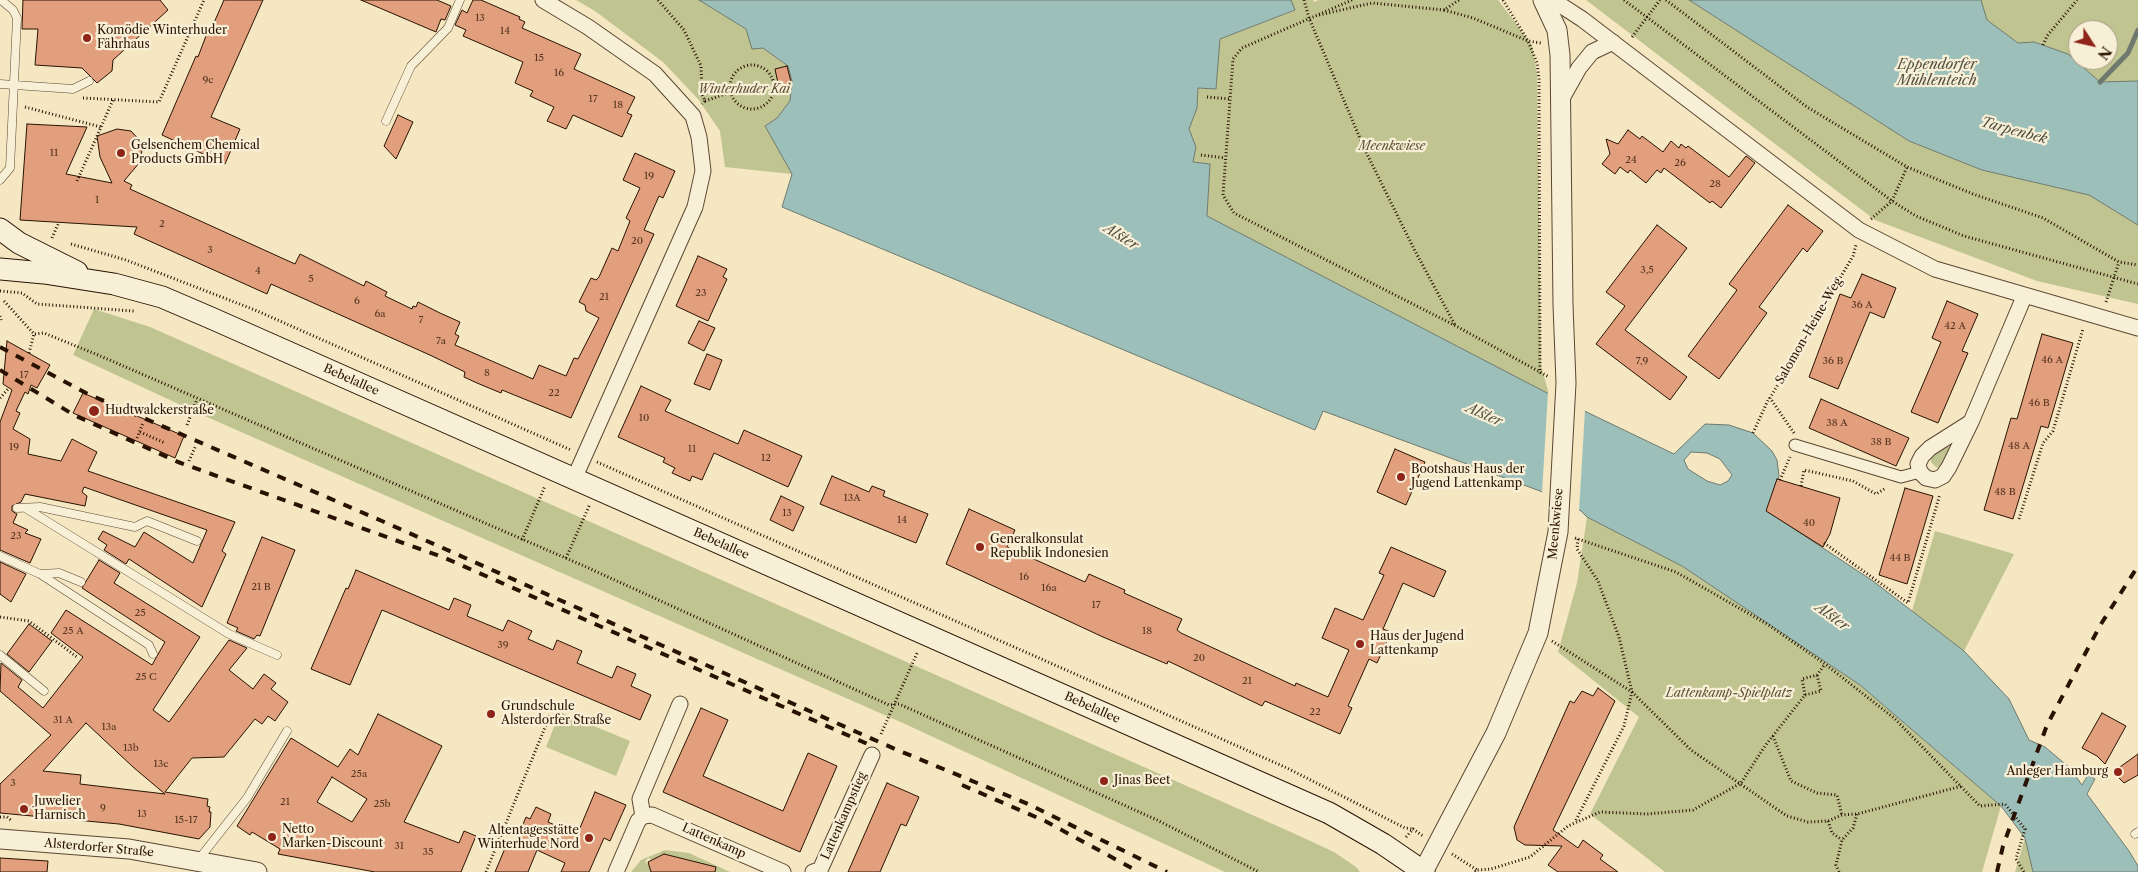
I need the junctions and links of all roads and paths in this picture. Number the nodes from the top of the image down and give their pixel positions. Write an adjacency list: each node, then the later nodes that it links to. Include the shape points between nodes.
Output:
1 (1, 0): 25 (lane, via 18,18)
2 (204, 0): 30 (path, via 159,102)
3 (460, 0): 35 (lane, via 448,28 411,66)
4 (543, 0): 34 (street, via 655,74)
5 (658, 0): 32 (path, via 684,30 700,66)
6 (1304, 0): 17 (path)
7 (1352, 0): 17 (path)
8 (1459, 0): 15 (path)
9 (1503, 0): 18 (path)
10 (1543, 0): 19 (street, via 1570,10); 31 (street, Meenkwiese, via 1560,41)
11 (1624, 0): 16 (path)
12 (1660, 0): 16 (path)
13 (1666, 0): 39 (path, via 1807,107)
14 (2077, 0): 22 (path)
15 (1444, 10): 17 (path, via 1372,3); 18 (path, via 1473,18)
16 (1646, 17): 20 (path); 42 (path)
17 (1309, 18): 29 (path, via 1242,48 1233,59); 59 (path, via 1366,150)
18 (1528, 41): 21 (path); 63 (path, via 1537,63 1539,79)
19 (1613, 42): 31 (street, via 1592,52); 45 (street)
20 (1628, 42)
21 (1550, 43)
22 (2043, 45)
23 (89, 81): 25 (lane, via 73,89)
24 (0, 84): 25 (lane)
25 (14, 84): 40 (lane, via 10,168)
26 (731, 92): 26 (path, via 732,78 748,65 762,67 772,78 774,92 760,107 746,108); 32 (path)
27 (1207, 97): 29 (path)
28 (74, 98): 30 (path)
29 (1230, 99): 38 (path)
30 (113, 100): 36 (path)
31 (1561, 100): 65 (street, Meenkwiese)
32 (705, 101): 34 (path)
33 (25, 107): 36 (path)
34 (693, 116): 85 (street, via 703,172 694,207)
35 (386, 121)
36 (101, 127): 41 (path)
37 (1201, 156): 38 (path)
38 (1225, 158): 59 (path, via 1223,195 1234,213)
39 (1907, 168): 42 (path); 48 (path, via 2043,218)
40 (0, 180)
41 (77, 181)
42 (1892, 201): 45 (path); 51 (path, via 1916,216 1964,236)
43 (59, 222): 46 (path)
44 (0, 229): 52 (main road, via 19,243)
45 (1859, 230): 55 (street, via 1935,269); 67 (path, Salomon-Heine-Weg, via 1853,256)
46 (52, 238)
47 (71, 244): 78 (path, via 126,260 255,310)
48 (2119, 262): 49 (path); 51 (path)
49 (2138, 265)
50 (0, 269): 52 (main road, Bebelallee)
51 (2115, 278): 53 (path); 58 (path)
52 (93, 280): 81 (main road, Bebelallee, via 162,297)
53 (2138, 284)
54 (0, 291): 57 (path, via 22,293 37,304)
55 (2024, 297): 58 (street); 69 (street)
56 (4, 302): 61 (path)
57 (137, 311)
58 (2094, 316): 60 (street); 91 (path, via 2053,431 2043,443)
59 (1456, 326): 63 (path)
60 (2138, 328)
61 (34, 334): 62 (path); 68 (path, via 44,333)
62 (29, 354)
63 (1540, 374): 65 (path)
64 (9, 388): 66 (path)
65 (1566, 392): 92 (street, Meenkwiese)
66 (0, 398)
67 (1770, 398): 73 (path); 77 (path, Salomon-Heine-Weg, via 1796,435)
68 (197, 399): 71 (path); 94 (path)
69 (1971, 422): 82 (street, via 1926,452 1918,464); 83 (street)
70 (143, 423): 72 (path)
71 (187, 425)
72 (140, 432): 74 (path); 75 (path)
73 (1754, 433)
74 (137, 438)
75 (165, 442)
76 (196, 445): 80 (path)
77 (1795, 445): 84 (street); 86 (path)
78 (576, 452)
79 (594, 460): 129 (path, via 1269,760 1405,828)
80 (189, 461)
81 (552, 470): 85 (main road, Bebelallee); 94 (path)
82 (1920, 472): 83 (street, via 1935,480); 84 (street)
83 (1943, 476): 96 (path, via 1939,502 1908,603)
84 (1901, 477): 87 (path, via 1876,494 1853,481 1804,470)
85 (574, 479): 88 (main road, Bebelallee)
86 (1780, 480)
87 (1800, 486)
88 (597, 489): 98 (path); 103 (main road, Bebelallee)
89 (17, 508): 90 (lane)
90 (27, 509): 95 (lane, via 40,507 134,527 147,521); 106 (lane, via 229,634)
91 (2019, 519)
92 (1558, 532): 93 (path); 102 (street, Meenkwiese)
93 (1578, 539): 108 (path, via 1676,572 1725,598); 111 (path, via 1577,549 1598,581 1619,637)
94 (522, 540): 98 (path)
95 (197, 541)
96 (1824, 543)
97 (0, 556): 99 (lane)
98 (566, 558): 114 (path)
99 (40, 574): 100 (lane, via 59,573); 104 (lane, via 149,646)
100 (81, 582)
101 (0, 617): 107 (path, via 29,621)
102 (1538, 633): 111 (path); 139 (street, Meenkwiese, via 1496,733)
103 (925, 634): 114 (path); 139 (main road, Bebelallee, via 1329,813)
104 (153, 654)
105 (0, 655): 110 (lane)
106 (277, 655)
107 (77, 657)
108 (1825, 664): 109 (path); 121 (path, via 1894,718)
109 (1817, 675): 112 (path, via 1802,679); 112 (path, via 1821,691)
110 (44, 691)
111 (1632, 692): 120 (path, via 1691,750); 128 (path, via 1624,726)
112 (1805, 695): 118 (path)
113 (680, 704): 124 (street, via 640,799)
114 (894, 705): 117 (path); 138 (path, via 899,704 1157,820)
115 (550, 715): 134 (path)
116 (288, 731): 132 (lane, via 247,798)
117 (881, 734)
118 (1772, 736): 120 (path); 123 (path, via 1791,781 1817,794 1837,794)
119 (872, 755): 137 (street, Lattenkampstieg, via 820,870)
120 (1741, 783): 127 (path, via 1787,816 1808,822); 128 (path, via 1693,810 1647,814 1600,812)
121 (1962, 786): 122 (path); 142 (path, via 1980,806 2005,804 2025,828 2016,859)
122 (1856, 814): 123 (path); 131 (path, via 1853,828)
123 (1842, 815): 127 (path)
124 (643, 816): 135 (street); 136 (street, Lattenkamp, via 662,818)
125 (0, 817): 126 (path)
126 (7, 817)
127 (1828, 821): 131 (path, via 1832,833)
128 (1575, 823): 140 (path, via 1530,857)
129 (1413, 829)
130 (0, 839): 132 (street, Alsterdorfer Straße, via 129,849)
131 (1842, 840): 141 (path, via 1836,865)
132 (197, 861): 133 (street, Alsterdorfer Straße)
133 (257, 872)
134 (486, 872)
135 (616, 872)
136 (783, 872)
137 (812, 872)
138 (1260, 872)
139 (1423, 872)
140 (1475, 872)
141 (1839, 872)
142 (2024, 872)

